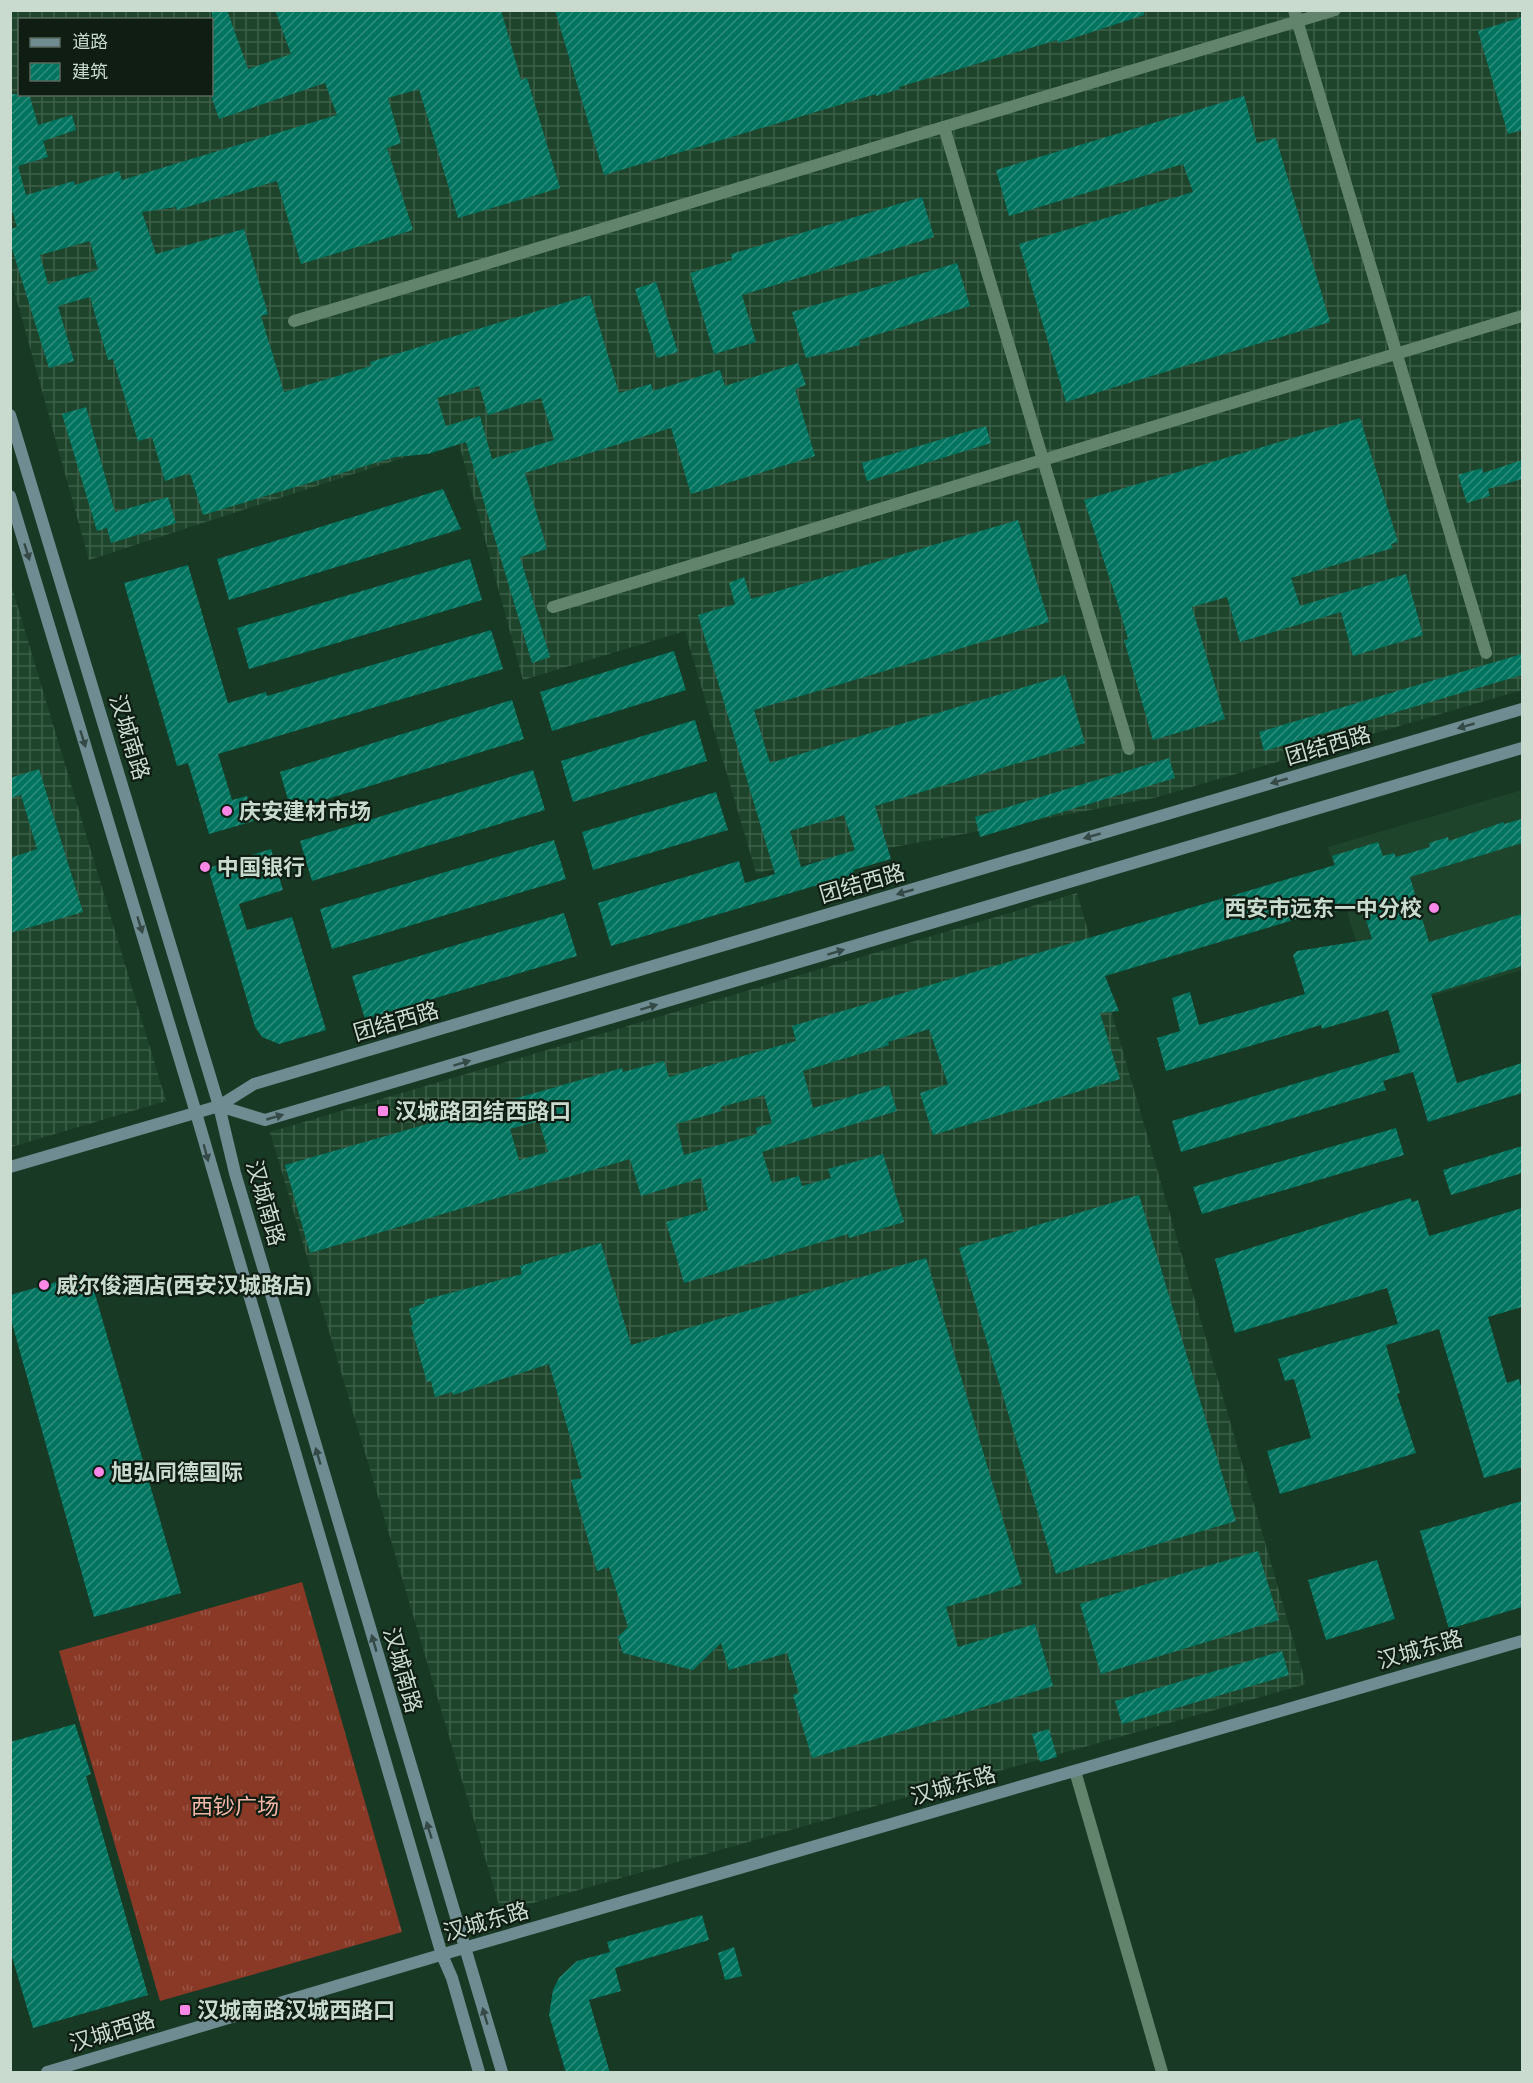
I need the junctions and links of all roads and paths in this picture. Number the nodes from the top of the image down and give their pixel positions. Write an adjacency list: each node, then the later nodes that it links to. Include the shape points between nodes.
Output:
1 (1335, 10): 2 (street)
2 (1296, 16): 3 (street); 6 (street)
3 (944, 127): 5 (street); 8 (street)
4 (1522, 315): 6 (street)
5 (294, 321)
6 (1396, 352): 8 (street); 11 (street)
7 (10, 415): 15 (street, 汉城南路)
8 (1043, 459): 10 (street); 14 (street)
9 (10, 496): 16 (street, 汉城南路, one-way to 16)
10 (553, 607)
11 (1486, 652)
12 (1522, 709): 15 (street, 团结西路, one-way to 15, via 254,1084)
13 (1522, 747): 15 (street, one-way to 13, via 265,1120)
14 (1129, 748)
15 (219, 1106): 16 (street, 团结西路); 20 (street, 汉城南路, one-way to 15, via 238,1185)
16 (196, 1113): 17 (street, 团结西路); 21 (street, 汉城南路, one-way to 21)
17 (10, 1167)
18 (1522, 1641): 19 (street, 汉城东路)
19 (1075, 1771): 20 (street, 汉城东路); 26 (street)
20 (464, 1948): 21 (street, 汉城东路); 25 (street, 汉城南路, one-way to 20)
21 (442, 1955): 22 (street, 汉城东路); 24 (street, 汉城南路)
22 (395, 1969): 23 (street, 汉城西路)
23 (47, 2073)
24 (479, 2073)
25 (502, 2073)
26 (1162, 2073)

